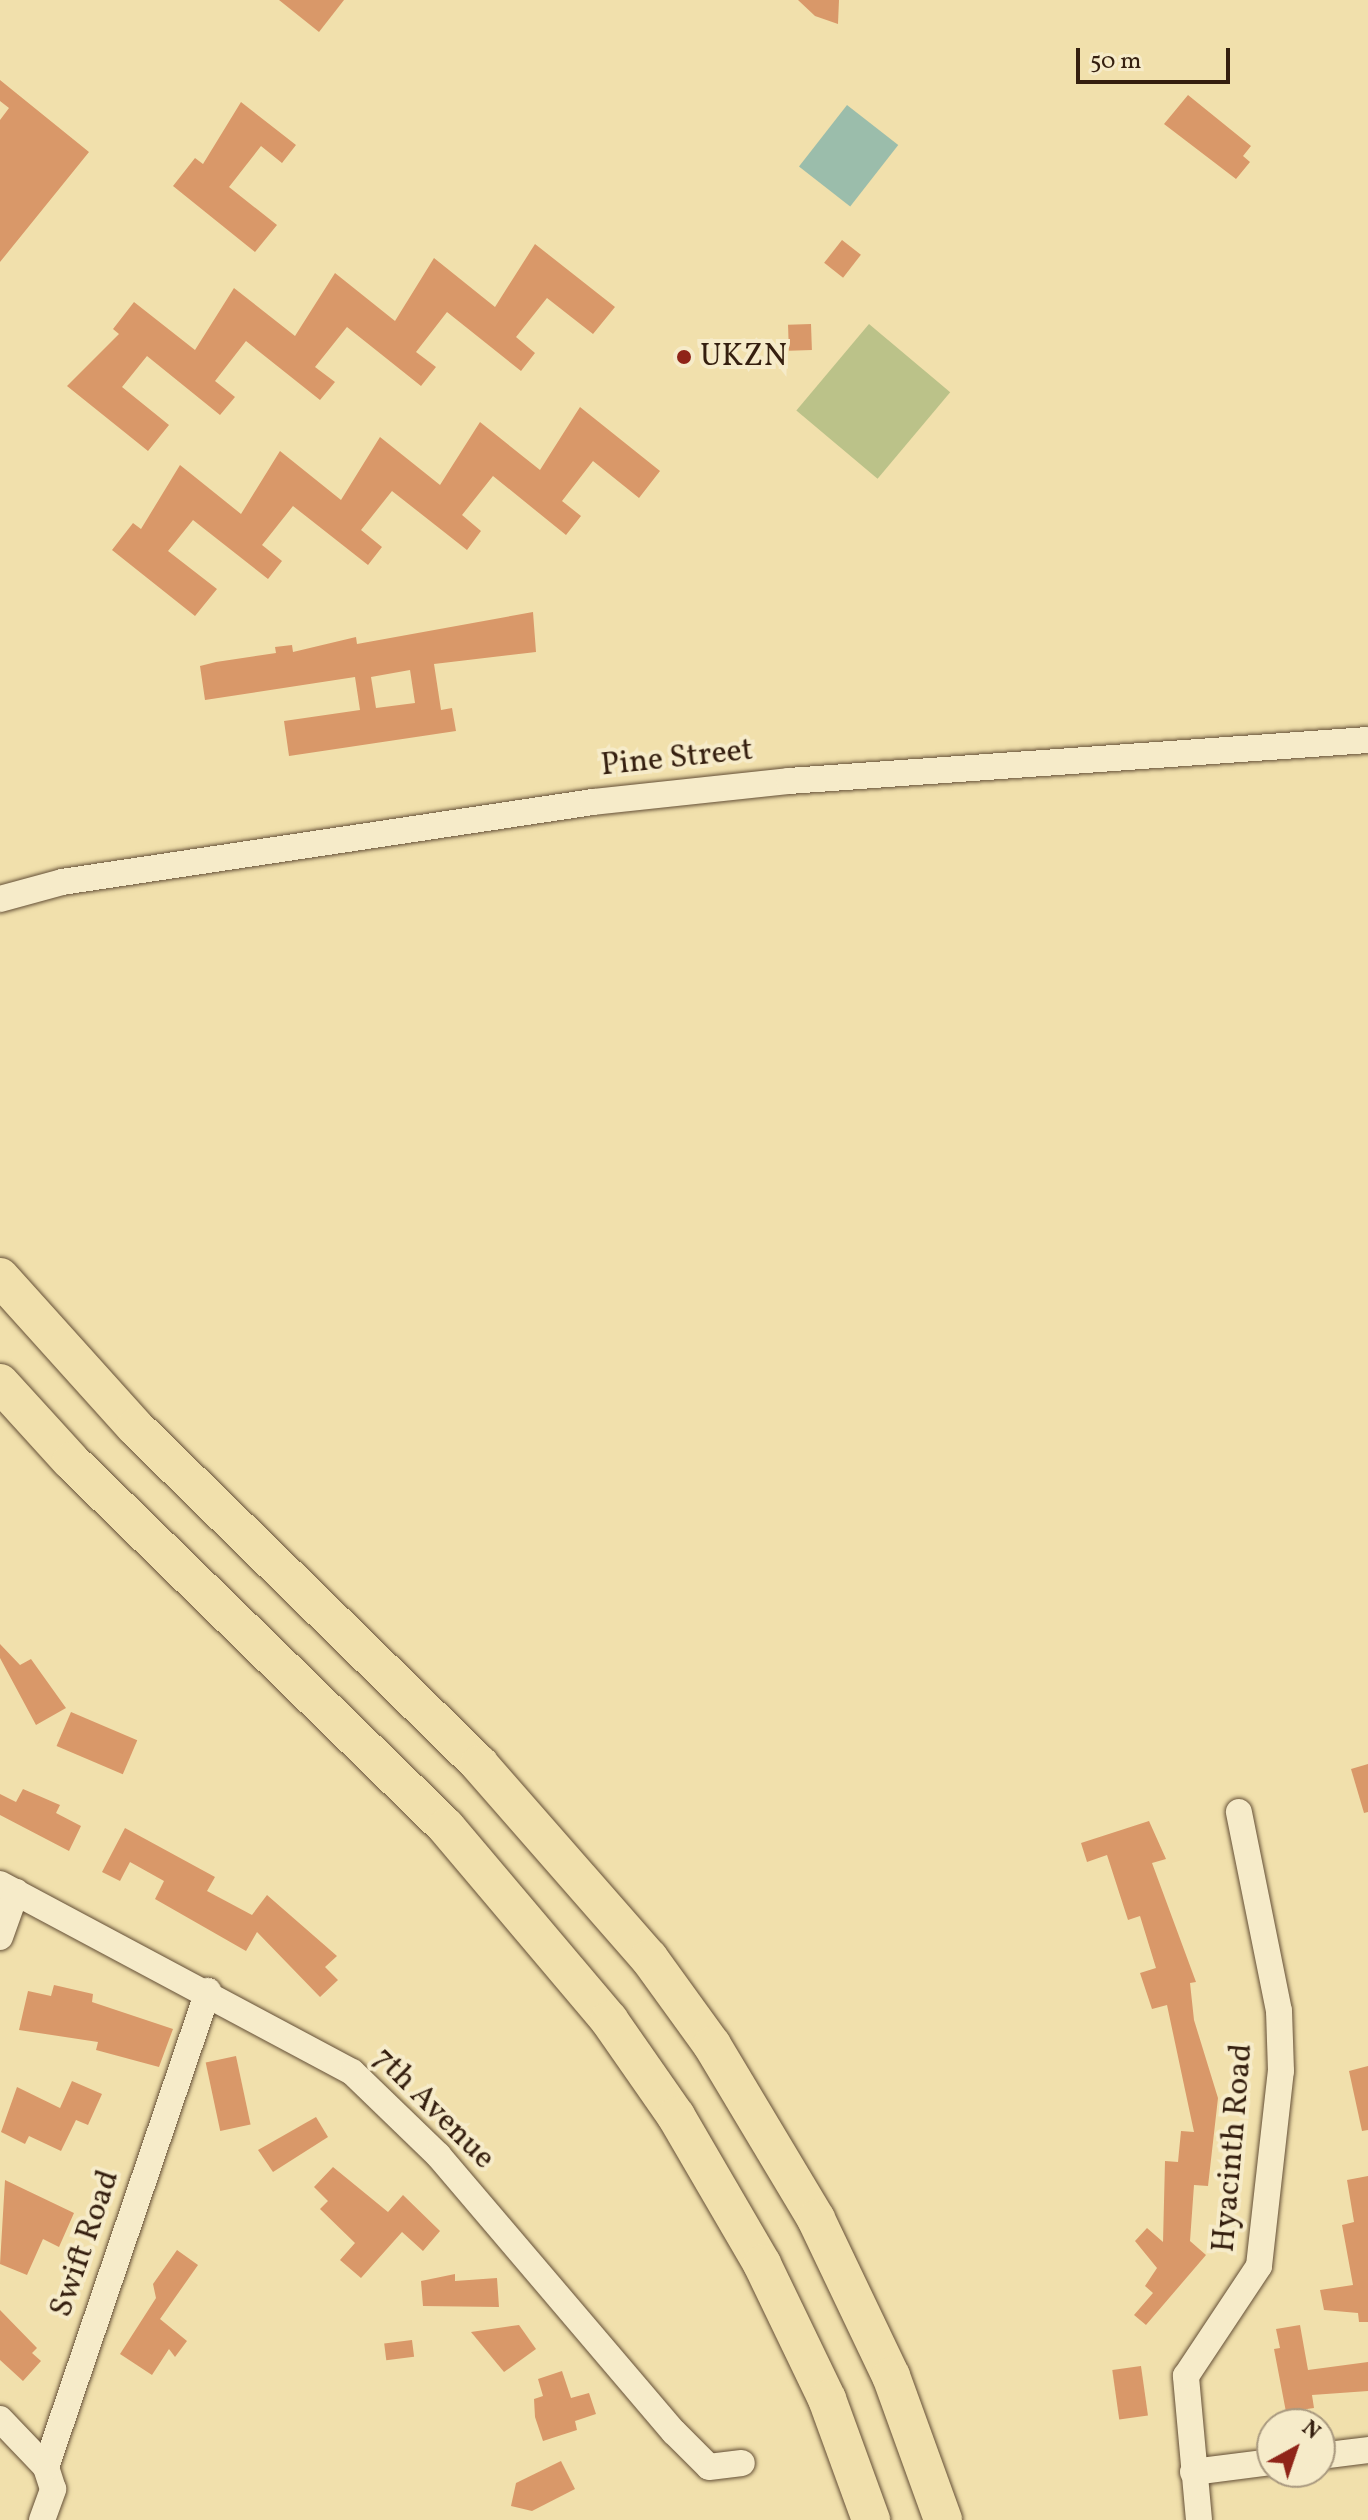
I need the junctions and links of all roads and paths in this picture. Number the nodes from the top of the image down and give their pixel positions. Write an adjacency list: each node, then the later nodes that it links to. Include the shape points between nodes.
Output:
1 (1368, 740): 2 (street, Pine Street, via 789,781 593,802 62,882)
2 (0, 899)
3 (0, 1277): 18 (highway, via 135,1427 479,1764 649,1958 712,2045 816,2219 891,2376)
4 (0, 1383): 17 (highway, via 71,1461 446,1827 609,2020 691,2141 762,2264 827,2399)
5 (1239, 1812): 15 (street, Hyacinth Road, via 1279,2011 1281,2071 1259,2266 1245,2295 1186,2376)
6 (8, 1888): 7 (street); 8 (street, 7th Avenue)
7 (0, 1937)
8 (208, 1991): 12 (street, 7th Avenue, via 375,2091 438,2155 674,2432 709,2467); 14 (street, Swift Road)
9 (0, 2419): 14 (street)
10 (1368, 2450): 11 (street)
11 (1336, 2454)
12 (742, 2463)
13 (1256, 2464): 15 (street)
14 (46, 2467): 16 (street, Swift Road, via 53,2489)
15 (1193, 2472): 19 (street, Hyacinth Road)
16 (42, 2520)
17 (871, 2520)
18 (943, 2520)
19 (1199, 2520)

